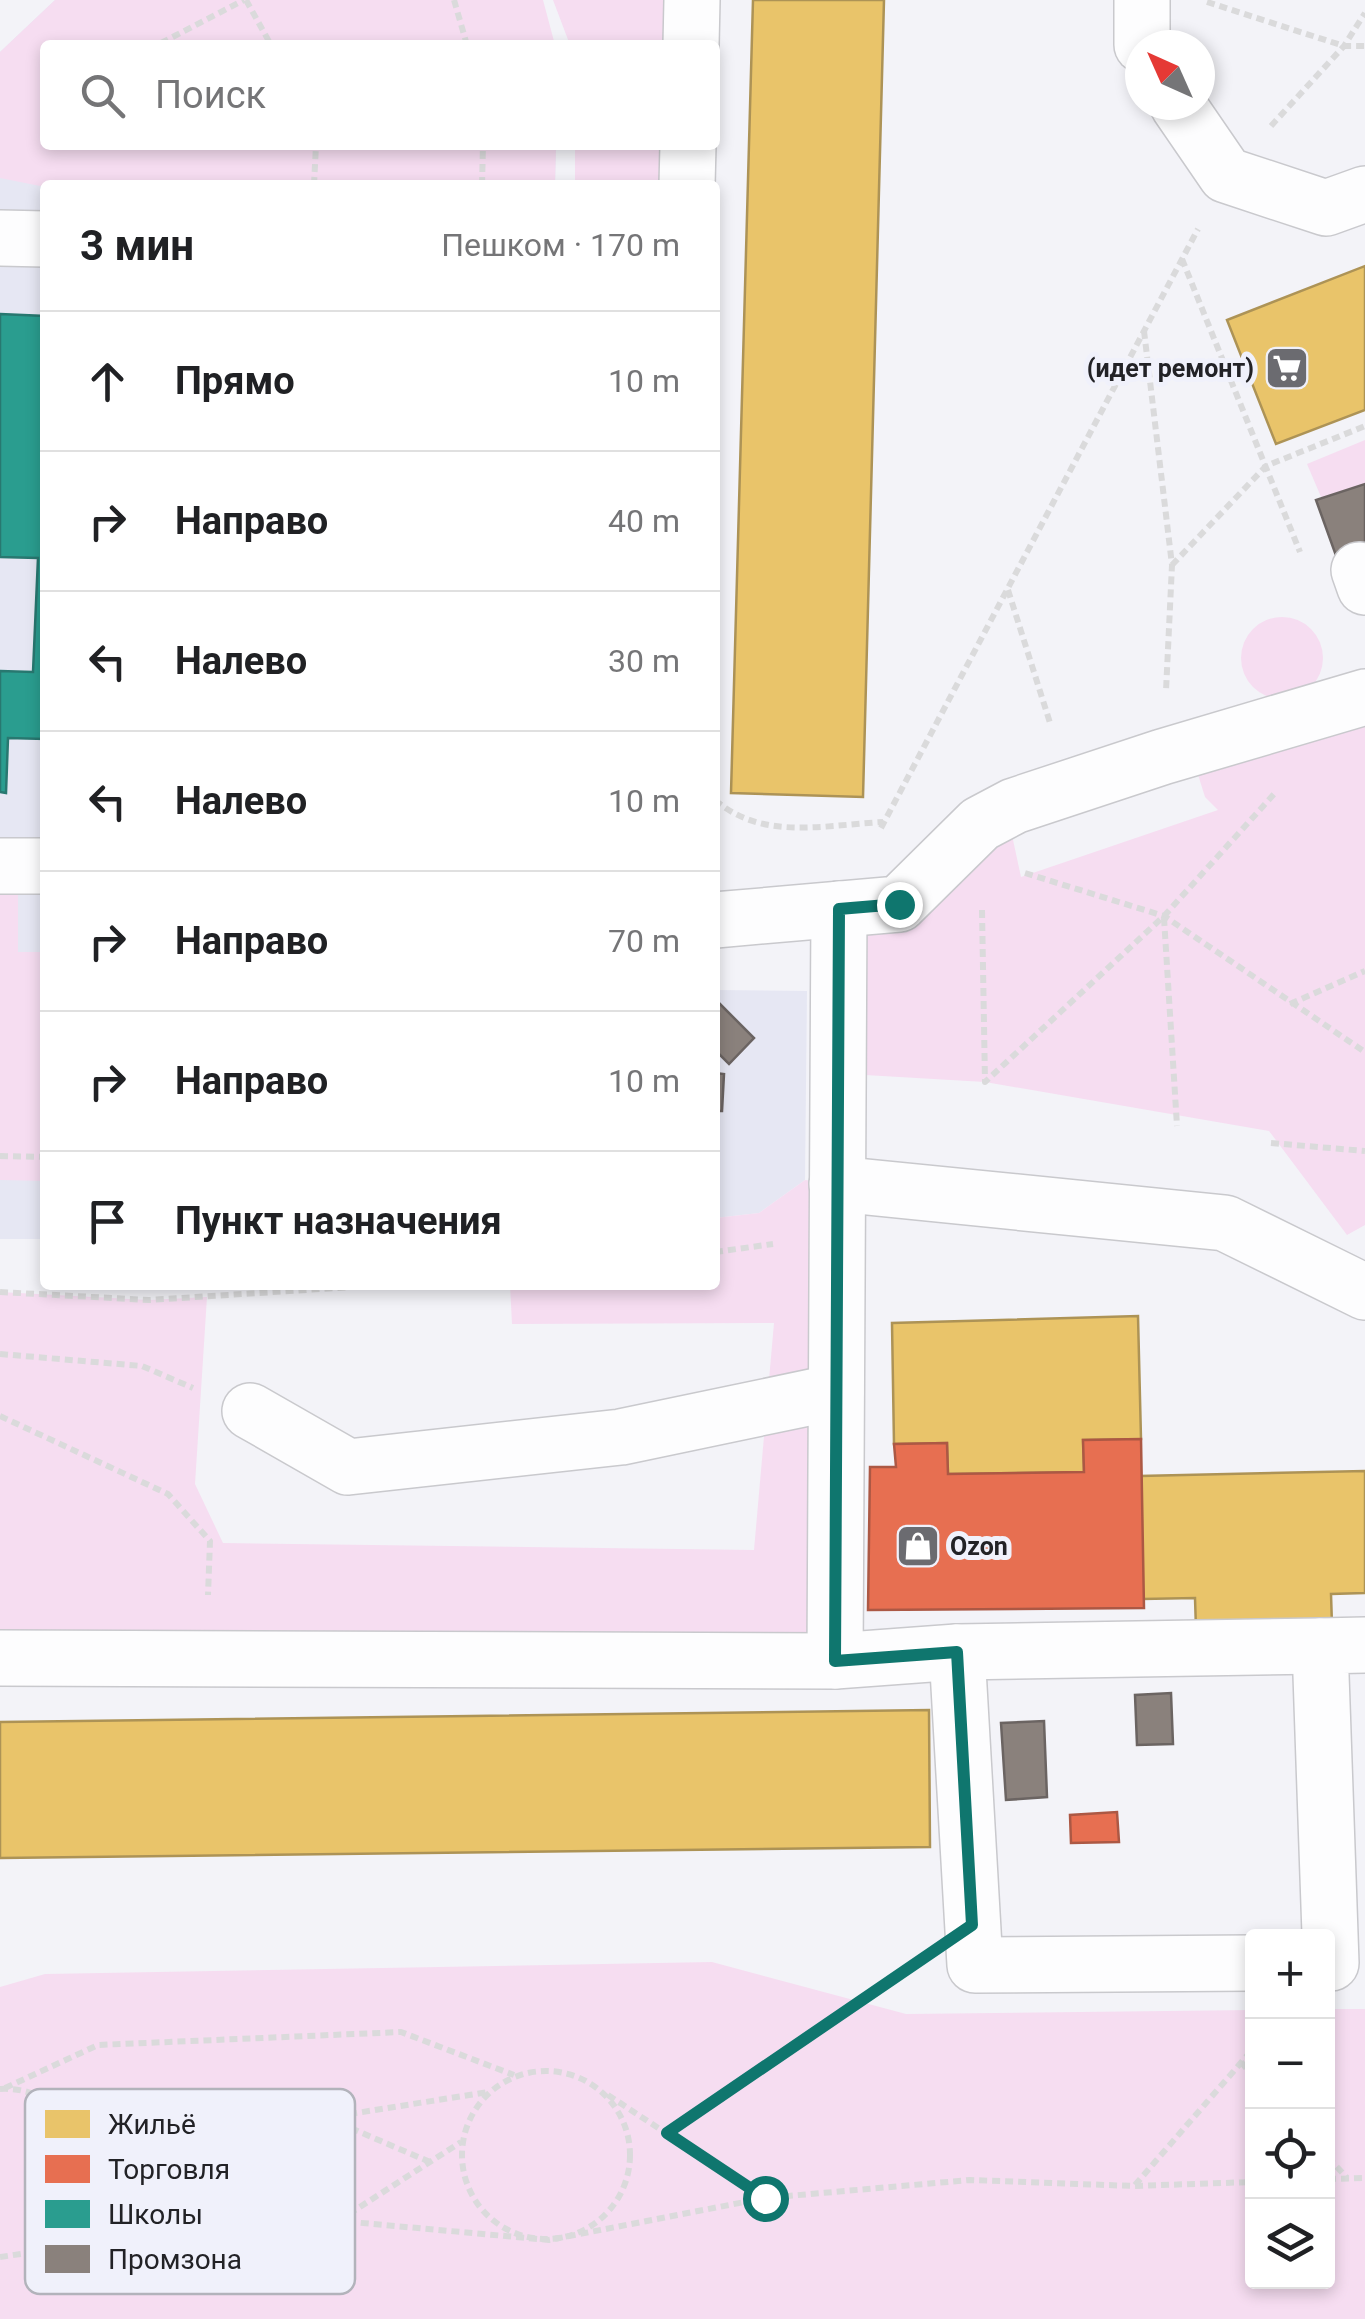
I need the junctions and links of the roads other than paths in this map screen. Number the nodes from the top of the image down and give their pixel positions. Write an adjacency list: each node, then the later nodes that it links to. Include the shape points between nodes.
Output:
1 (692, 0): 4 (lane)
2 (1142, 0): 3 (lane)
3 (1142, 30)
4 (690, 40)
5 (1188, 120): 8 (lane, via 1226,175 1326,208)
6 (688, 150): 7 (lane)
7 (687, 180)
8 (1365, 194)
9 (0, 238): 10 (lane)
10 (40, 240)
11 (1365, 697): 14 (lane, via 1014,806 980,824 899,904)
12 (0, 866): 13 (lane)
13 (40, 866)
14 (839, 909): 15 (lane); 16 (lane)
15 (720, 914)
16 (837, 1184): 17 (lane, via 1225,1223); 18 (lane)
17 (1365, 1292)
18 (836, 1392): 19 (lane, via 621,1437 348,1467); 23 (lane)
19 (250, 1411)
20 (1343, 1646): 21 (lane); 25 (lane)
21 (957, 1652): 23 (lane); 24 (lane, via 975,1965)
22 (0, 1658): 23 (lane)
23 (835, 1661)
24 (1245, 1963)
25 (1341, 1963)

